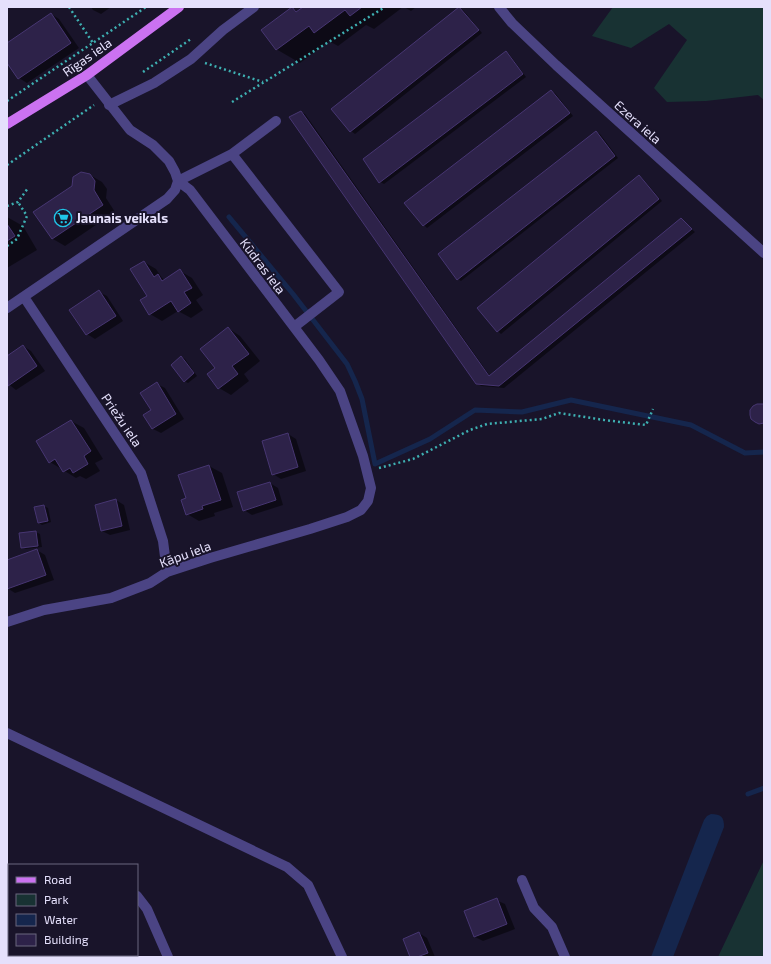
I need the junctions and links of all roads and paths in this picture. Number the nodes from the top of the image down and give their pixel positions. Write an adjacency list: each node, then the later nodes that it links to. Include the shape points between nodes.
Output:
1 (69, 7): 7 (path)
2 (146, 7): 7 (path)
3 (179, 7): 9 (main road, Rīgas iela)
4 (254, 7): 8 (street)
5 (385, 7): 10 (path)
6 (499, 7): 22 (street, Ezera iela, via 512,23 562,70)
7 (92, 43): 11 (path)
8 (191, 59): 10 (path); 13 (street, via 154,83)
9 (87, 75): 13 (street, Kūdras iela); 15 (main road, Rīgas iela)
10 (264, 82): 12 (path)
11 (7, 100)
12 (232, 102)
13 (109, 105): 17 (street, Kūdras iela, via 130,130 153,145 169,161)
14 (276, 121): 16 (street)
15 (7, 124)
16 (232, 154): 17 (street); 25 (street, via 339,292)
17 (178, 181): 23 (street, via 175,190 167,199); 25 (street, Kūdras iela, via 190,190)
18 (28, 188): 19 (path)
19 (18, 202): 20 (path); 21 (path, via 27,216 17,239)
20 (7, 206)
21 (7, 246)
22 (764, 253)
23 (24, 297): 24 (street); 29 (street, Priežu iela, via 141,472 163,541)
24 (7, 308)
25 (294, 327): 27 (street, Kūdras iela, via 340,391)
26 (653, 409): 27 (path, via 646,425 559,413 542,419 487,424 413,458)
27 (367, 472): 28 (street, Kūdras iela, via 371,488)
28 (368, 501): 29 (street, Kāpu iela, via 361,510 347,517)
29 (167, 572): 30 (street, Kāpu iela, via 111,598 44,610)
30 (7, 622)
31 (7, 733): 35 (street, via 287,867 308,885)
32 (522, 880): 36 (street, via 534,908 552,927)
33 (138, 897): 34 (street, via 147,909)
34 (168, 957)
35 (342, 957)
36 (565, 957)

